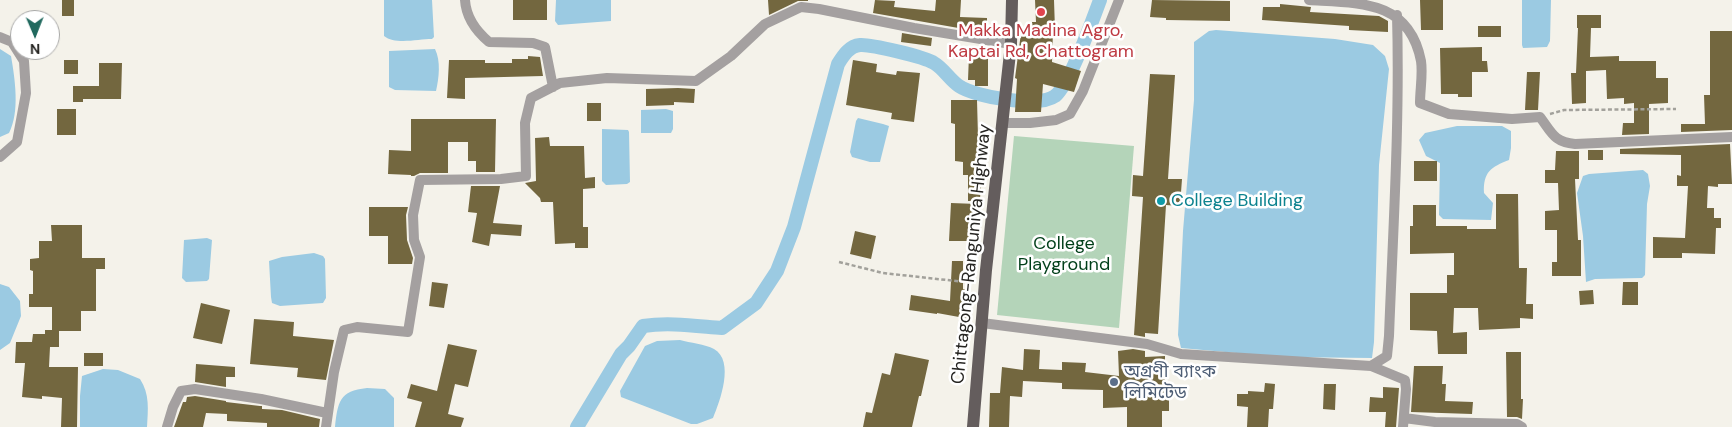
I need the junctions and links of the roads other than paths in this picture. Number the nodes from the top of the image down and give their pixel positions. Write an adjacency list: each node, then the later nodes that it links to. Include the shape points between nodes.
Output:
1 (465, 0): 8 (street, via 471,21 489,42 533,43 545,47)
2 (1012, 0): 7 (main road, Chittagong-Ranguniya Highway)
3 (1119, 0): 9 (street, via 1070,114 1056,120 1030,123)
4 (1309, 0): 5 (street, via 1372,4)
5 (1397, 15): 10 (street, via 1414,36 1421,62 1420,104 1449,114 1512,119 1540,117 1555,139 1570,144); 13 (street, via 1389,336 1387,356)
6 (0, 38): 11 (street, via 12,42 24,61 26,93 17,142)
7 (1011, 44): 8 (street, via 801,7 765,24 731,56 696,81 607,78 560,83); 9 (main road, Chittagong-Ranguniya Highway)
8 (552, 87): 14 (street, via 531,98 525,123 526,176 420,180 413,215 414,240 420,257 408,332 357,327 344,330)
9 (1003, 121): 12 (main road, Chittagong-Ranguniya Highway)
10 (1732, 137)
11 (0, 157)
12 (982, 323): 13 (street, via 1146,344 1181,354); 18 (main road, Chittagong-Ranguniya Highway)
13 (1371, 366): 15 (street, via 1405,380)
14 (327, 413): 16 (street, via 195,389 181,391); 17 (street)
15 (1404, 423): 19 (street, via 1517,424)
16 (167, 427)
17 (326, 427)
18 (974, 427)
19 (1522, 427)

